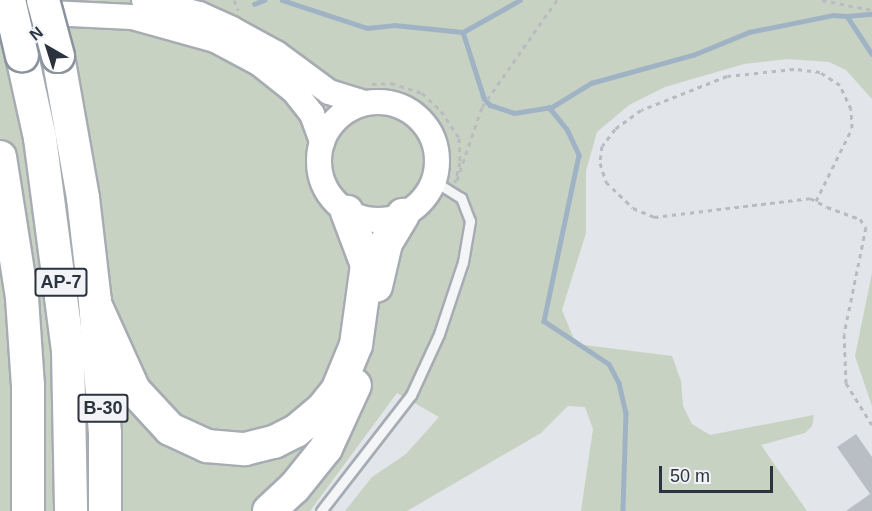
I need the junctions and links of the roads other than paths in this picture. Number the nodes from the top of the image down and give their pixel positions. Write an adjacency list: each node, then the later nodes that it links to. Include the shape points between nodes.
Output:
1 (9, 0): 15 (highway, AP-7, bridge, via 40,138 68,350)
2 (43, 0): 12 (highway, B-30, bridge, via 58,56 83,198)
3 (144, 0): 5 (main road, via 199,14 232,29 276,53 329,92)
4 (0, 13): 6 (main road, via 61,11 132,16 214,40 260,64 294,90 312,114)
5 (365, 103): 6 (main road, via 336,119); 8 (main road, via 399,105 421,120 434,142)
6 (322, 142): 9 (main road, via 322,182)
7 (0, 157): 13 (highway, AP-7, via 22,298)
8 (443, 185): 10 (main road); 18 (lane, via 468,209 470,221 462,262 430,356 411,395)
9 (347, 212): 10 (main road, via 380,221); 12 (highway, via 367,265 356,345 337,391 323,408 296,431 274,442 245,449 207,446 170,429 134,390)
10 (403, 215): 17 (highway, via 386,243 356,381 342,418 312,468)
11 (0, 302): 13 (highway)
12 (96, 306): 16 (highway, B-30, via 105,433)
13 (28, 439): 14 (highway, AP-7)
14 (28, 511)
15 (71, 511)
16 (105, 511)
17 (269, 511)
18 (321, 511)

